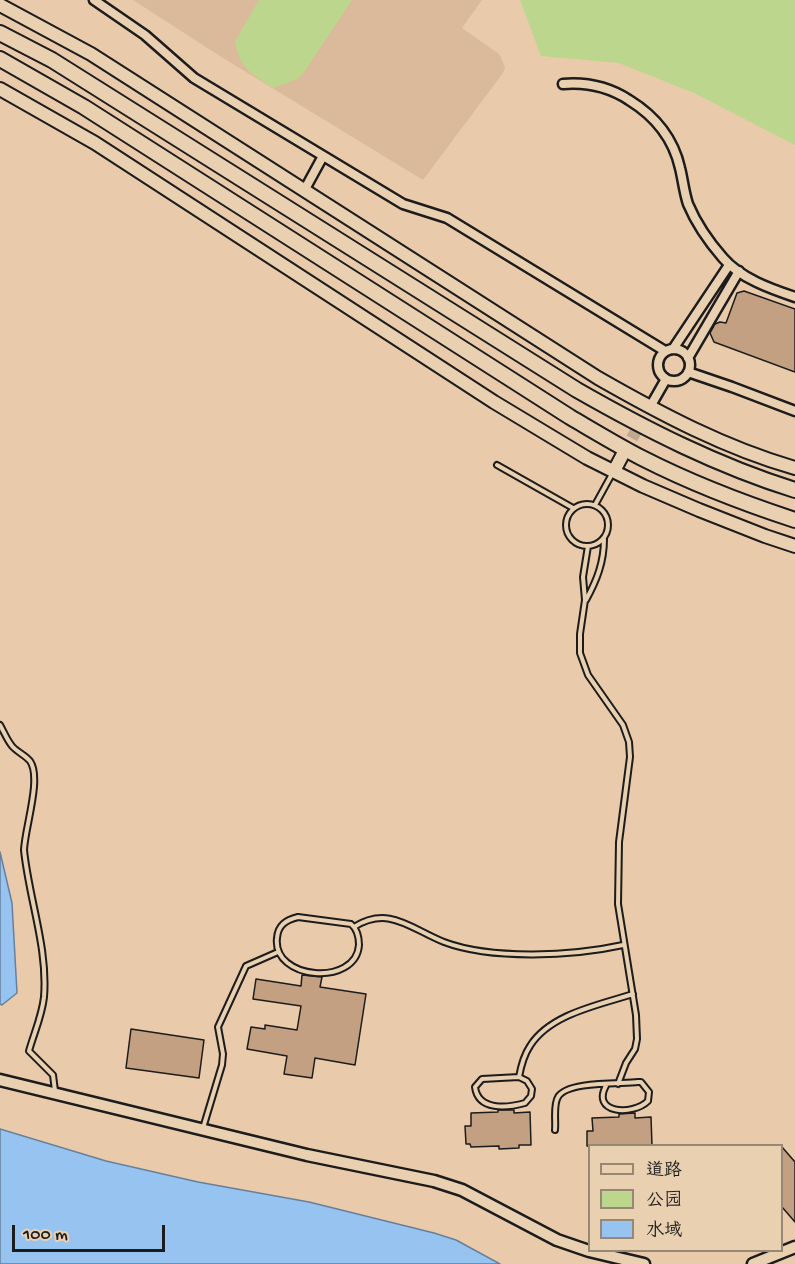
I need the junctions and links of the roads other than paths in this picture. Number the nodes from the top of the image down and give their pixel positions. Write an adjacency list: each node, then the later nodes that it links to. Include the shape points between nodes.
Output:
1 (94, 0): 7 (street, via 145,34 194,78)
2 (0, 5): 8 (main road, via 83,50)
3 (0, 33): 22 (highway, via 52,60 577,390 697,454)
4 (0, 59): 25 (highway, via 84,107 586,427 681,477)
5 (563, 84): 9 (street, via 585,83 610,90 651,115 671,142 695,219)
6 (0, 89): 21 (main road, via 95,143 494,402)
7 (323, 156): 8 (street); 12 (street, via 403,204 447,218)
8 (305, 189): 17 (main road)
9 (729, 265): 10 (street); 12 (street)
10 (739, 271): 11 (street); 13 (street)
11 (795, 297)
12 (669, 350): 13 (street, via 681,351); 15 (street, via 661,356 658,366)
13 (688, 358): 14 (street)
14 (688, 372): 15 (street, via 681,380); 16 (street)
15 (666, 379): 17 (street)
16 (795, 411)
17 (647, 412): 20 (main road)
18 (623, 454): 21 (main road)
19 (497, 465): 24 (lane)
20 (795, 468)
21 (614, 471): 23 (lane); 28 (main road, via 699,510)
22 (795, 490)
23 (595, 505): 24 (lane); 26 (lane, via 608,519)
24 (573, 508): 27 (lane, via 567,519 567,532 575,542)
25 (795, 520)
26 (604, 539): 27 (lane); 29 (lane, via 599,575)
27 (588, 546): 29 (lane)
28 (795, 546)
29 (585, 600): 32 (lane, via 579,645 583,665 623,725 629,742 618,879)
30 (0, 725): 39 (lane, via 35,772 24,850 43,955 44,986 29,1051 53,1075)
31 (354, 927): 32 (lane, via 370,918 387,917 444,941 487,951 563,954); 33 (lane, via 303,916 291,918 278,931); 33 (lane, via 357,953 336,972 289,966)
32 (623, 945): 34 (lane)
33 (278, 951): 40 (lane, via 246,966 220,1021 222,1065)
34 (633, 994): 35 (lane, via 571,1015 543,1031 529,1046); 38 (lane, via 636,1044)
35 (519, 1077): 35 (lane, via 482,1079 475,1087 476,1094 492,1106 525,1102 532,1089)
36 (0, 1080): 39 (street)
37 (607, 1084): 38 (lane); 38 (lane, via 603,1099 608,1107 633,1109 648,1101 649,1092 641,1082); 41 (lane, via 578,1086 560,1094)
38 (618, 1084)
39 (56, 1095): 40 (street)
40 (202, 1130): 42 (street, via 449,1186 557,1240)
41 (555, 1130)
42 (588, 1251)
43 (593, 1252): 45 (street)
44 (783, 1252): 46 (street)
45 (644, 1264)
46 (753, 1264)

